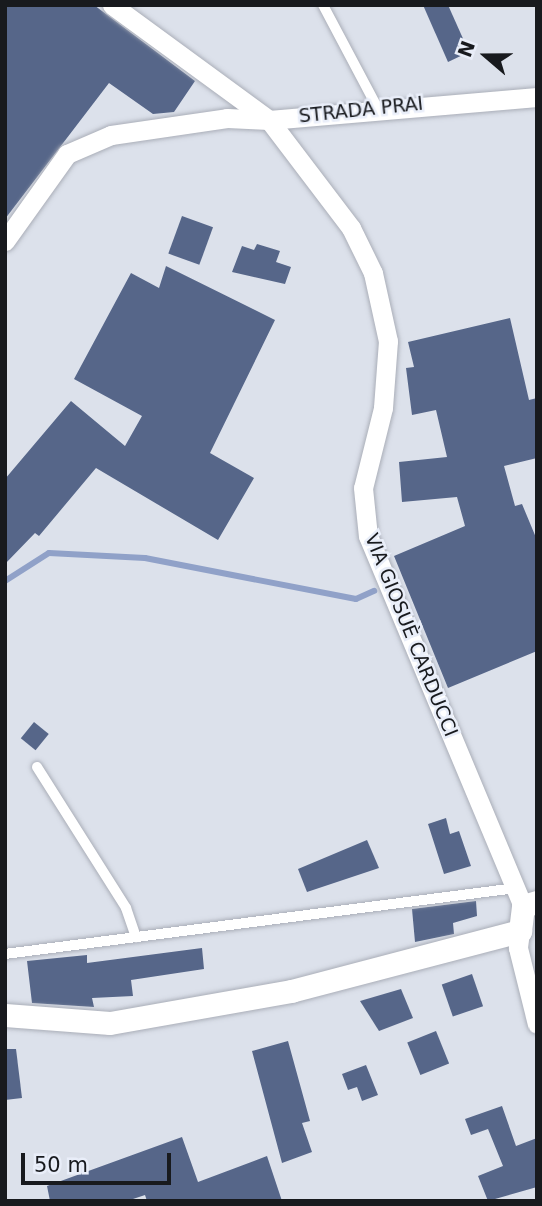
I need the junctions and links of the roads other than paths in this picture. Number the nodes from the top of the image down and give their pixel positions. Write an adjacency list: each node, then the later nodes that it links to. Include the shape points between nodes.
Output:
1 (111, 5): 5 (street, VIA GIOSUÈ CARDUCCI)
2 (323, 5): 4 (lane)
3 (537, 97): 4 (street, STRADA PRAI)
4 (377, 107): 5 (street, STRADA PRAI)
5 (269, 120): 6 (street, STRADA PRAI, via 227,118 84,142 67,153); 8 (street, VIA GIOSUÈ CARDUCCI, via 351,228 373,273 388,341 383,408 363,488 368,536)
6 (5, 241)
7 (37, 767): 10 (lane, via 126,908)
8 (525, 899): 9 (street); 10 (lane)
9 (520, 931): 12 (street, via 291,991 156,1016 110,1023); 13 (street, via 518,948)
10 (136, 937): 11 (lane)
11 (5, 954)
12 (5, 1015)
13 (537, 1024)

